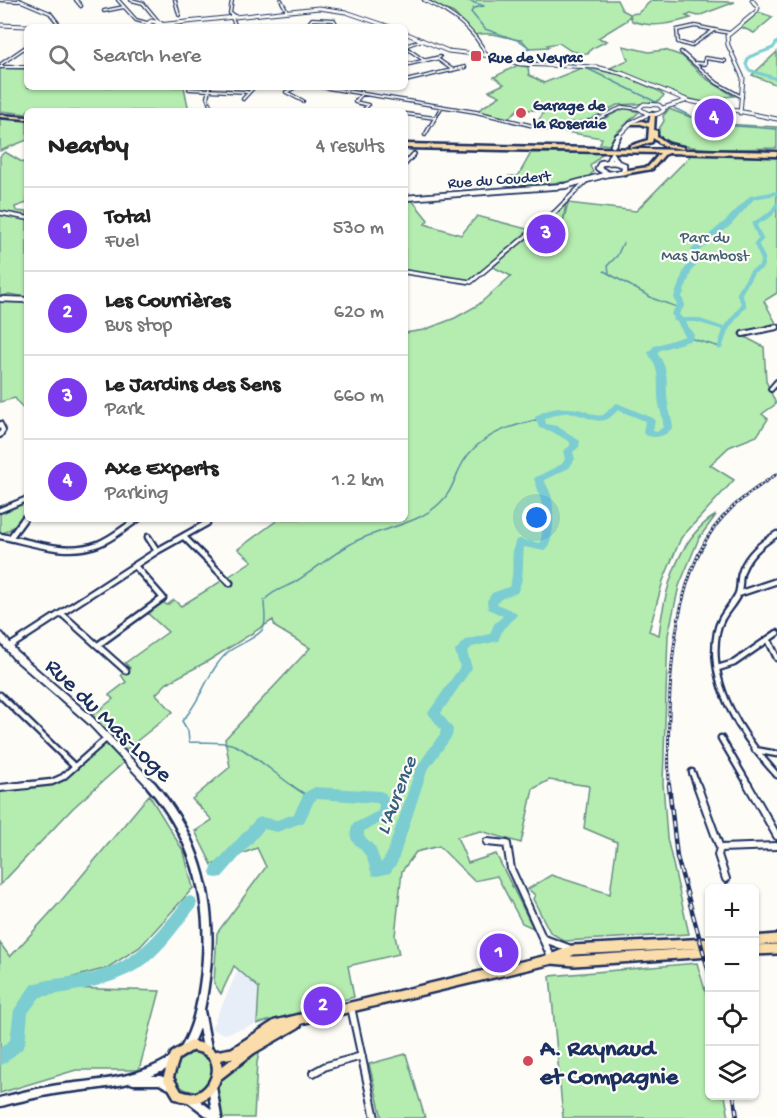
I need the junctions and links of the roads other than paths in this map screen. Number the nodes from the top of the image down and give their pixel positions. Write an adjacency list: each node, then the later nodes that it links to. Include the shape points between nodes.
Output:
1 (0, 0): 12 (street)
2 (76, 0): 14 (street)
3 (118, 0): 15 (street)
4 (131, 0): 13 (street)
5 (147, 0): 13 (street)
6 (175, 0): 18 (street)
7 (232, 0): 20 (street)
8 (281, 0): 17 (street)
9 (424, 0): 38 (street, via 454,14 480,38)
10 (746, 0): 11 (street)
11 (752, 0): 31 (main road, via 758,7 756,12)
12 (19, 1): 22 (street, via 48,9)
13 (140, 2): 23 (street)
14 (81, 6)
15 (124, 7): 16 (street); 23 (street, via 136,20)
16 (104, 10)
17 (287, 11): 20 (main road); 27 (main road, via 339,10)
18 (180, 15)
19 (306, 15): 21 (street)
20 (230, 16): 23 (main road); 24 (street)
21 (312, 19): 25 (street); 26 (street, via 331,19)
22 (58, 22)
23 (151, 23)
24 (234, 24)
25 (308, 24)
26 (335, 24)
27 (379, 24)
28 (0, 25): 29 (main road)
29 (24, 26)
30 (714, 30): 30 (street, via 691,46 678,42 678,29 695,26); 31 (street)
31 (729, 33): 59 (main road, via 728,45 743,78)
32 (408, 34): 33 (main road)
33 (421, 40): 34 (street); 38 (main road, via 448,51)
34 (408, 45)
35 (24, 47): 45 (street)
36 (408, 48): 41 (street)
37 (681, 52): 43 (street)
38 (487, 56): 57 (main road, via 527,65 595,67 624,74)
39 (440, 57): 40 (street)
40 (436, 58): 41 (street); 48 (street)
41 (425, 61): 44 (street)
42 (724, 61): 43 (street, via 705,58 705,64)
43 (696, 63): 59 (street, via 717,83)
44 (408, 64)
45 (0, 65): 47 (street)
46 (465, 67): 48 (street)
47 (24, 68)
48 (453, 70): 49 (street)
49 (408, 80)
50 (210, 90): 66 (street, via 207,97)
51 (222, 90): 56 (street)
52 (250, 90): 56 (street)
53 (290, 90): 63 (street, via 286,92)
54 (344, 90): 58 (street)
55 (361, 90): 58 (street)
56 (247, 92): 60 (street)
57 (664, 92): 61 (main road); 62 (main road)
58 (362, 94): 65 (street); 67 (street, via 355,102 368,105)
59 (742, 97): 70 (main road)
60 (243, 99)
61 (666, 100): 62 (main road); 64 (main road)
62 (678, 100): 68 (main road); 70 (main road)
63 (303, 101)
64 (656, 104): 68 (main road); 69 (main road)
65 (442, 106): 69 (street, via 546,129 592,121 624,107); 75 (street)
66 (211, 108)
67 (366, 108)
68 (663, 108): 73 (main road)
69 (641, 109): 73 (main road); 76 (main road)
70 (740, 113): 77 (main road)
71 (0, 114): 74 (highway)
72 (408, 114): 75 (street)
73 (654, 114): 76 (main road); 79 (highway); 85 (highway, via 655,137 666,145)
74 (24, 117)
75 (435, 118): 80 (street)
76 (639, 118): 78 (main road)
77 (777, 119)
78 (632, 123): 79 (highway); 84 (main road, via 618,134)
79 (651, 126): 83 (highway, via 650,141 645,144)
80 (425, 135)
81 (408, 144): 84 (highway)
82 (408, 144): 83 (highway)
83 (597, 148): 85 (highway)
84 (613, 148): 85 (highway); 89 (highway, via 651,162 643,169)
85 (694, 151): 86 (highway); 89 (highway, via 664,153 650,168)
86 (777, 153)
87 (414, 154): 88 (street)
88 (408, 161)
89 (625, 169): 90 (main road, via 617,162 608,162 599,165); 91 (main road, Rue du Coudert)
90 (600, 170): 91 (main road); 92 (main road)
91 (609, 174): 92 (main road, Rue du Coudert)
92 (594, 179): 93 (main road, Rue du Coudert)
93 (585, 182): 94 (main road, Rue du Coudert); 97 (street, via 471,282)
94 (408, 198)
95 (0, 213): 96 (street)
96 (24, 217)
97 (408, 273)
98 (0, 300): 99 (main road)
99 (24, 300)
100 (777, 327): 101 (street)
101 (743, 334)
102 (777, 383): 103 (street)
103 (771, 389)
104 (0, 424): 105 (street)
105 (0, 435)
106 (24, 500): 107 (street)
107 (0, 510)
108 (24, 518): 115 (street)
109 (133, 522): 115 (street, via 85,548)
110 (207, 523): 114 (street)
111 (777, 534): 120 (street, via 762,542 748,559)
112 (0, 536): 115 (street)
113 (148, 537): 116 (street)
114 (184, 537): 116 (street); 119 (street)
115 (10, 538)
116 (157, 550): 117 (street)
117 (135, 566): 121 (street); 125 (street, via 163,598)
118 (777, 581): 120 (street)
119 (230, 583)
120 (738, 594): 128 (street, via 724,610 716,644)
121 (62, 614): 125 (street); 126 (street)
122 (777, 633): 124 (street)
123 (0, 636): 126 (main road, Rue du Mas-Loge)
124 (768, 639): 127 (street); 128 (street, via 734,663)
125 (98, 645): 129 (street)
126 (9, 647): 131 (main road, Rue du Mas-Loge)
127 (777, 658)
128 (718, 668): 133 (street, via 723,696)
129 (126, 671)
130 (0, 695): 135 (street)
131 (108, 737): 135 (street); 155 (main road, Rue du Mas-Loge, via 163,797 183,828 199,866 210,930)
132 (721, 738): 139 (street)
133 (755, 750): 134 (street); 137 (street)
134 (777, 754)
135 (74, 766): 138 (street, via 52,782)
136 (692, 771): 142 (street)
137 (777, 775)
138 (0, 788)
139 (777, 836)
140 (487, 842): 144 (street, via 507,844 511,869)
141 (777, 846): 142 (street)
142 (720, 848): 143 (street, via 718,855)
143 (726, 879)
144 (542, 938): 150 (street); 153 (street)
145 (777, 939): 146 (main road)
146 (759, 941)
147 (705, 946): 148 (main road)
148 (698, 948): 150 (main road); 151 (main road); 153 (main road, via 574,961)
149 (777, 949): 152 (main road)
150 (573, 950): 153 (main road)
151 (705, 950)
152 (759, 950)
153 (552, 959): 154 (main road)
154 (351, 1007): 156 (main road); 160 (street)
155 (200, 1010): 157 (main road, Rue du Mas-Loge); 158 (main road, Rue du Mas-Loge)
156 (302, 1020): 159 (main road, via 276,1025 233,1053); 164 (main road, via 252,1049)
157 (185, 1048): 158 (main road); 161 (main road)
158 (207, 1048): 159 (main road)
159 (215, 1056): 164 (main road)
160 (362, 1056): 162 (street); 169 (street)
161 (171, 1062): 163 (main road, via 155,1072); 165 (main road)
162 (313, 1073)
163 (124, 1080): 165 (main road, via 159,1080); 167 (main road)
164 (214, 1082): 166 (main road); 168 (main road)
165 (170, 1085): 166 (main road, via 178,1095)
166 (190, 1099): 168 (main road)
167 (0, 1101)
168 (217, 1118)
169 (375, 1118)

